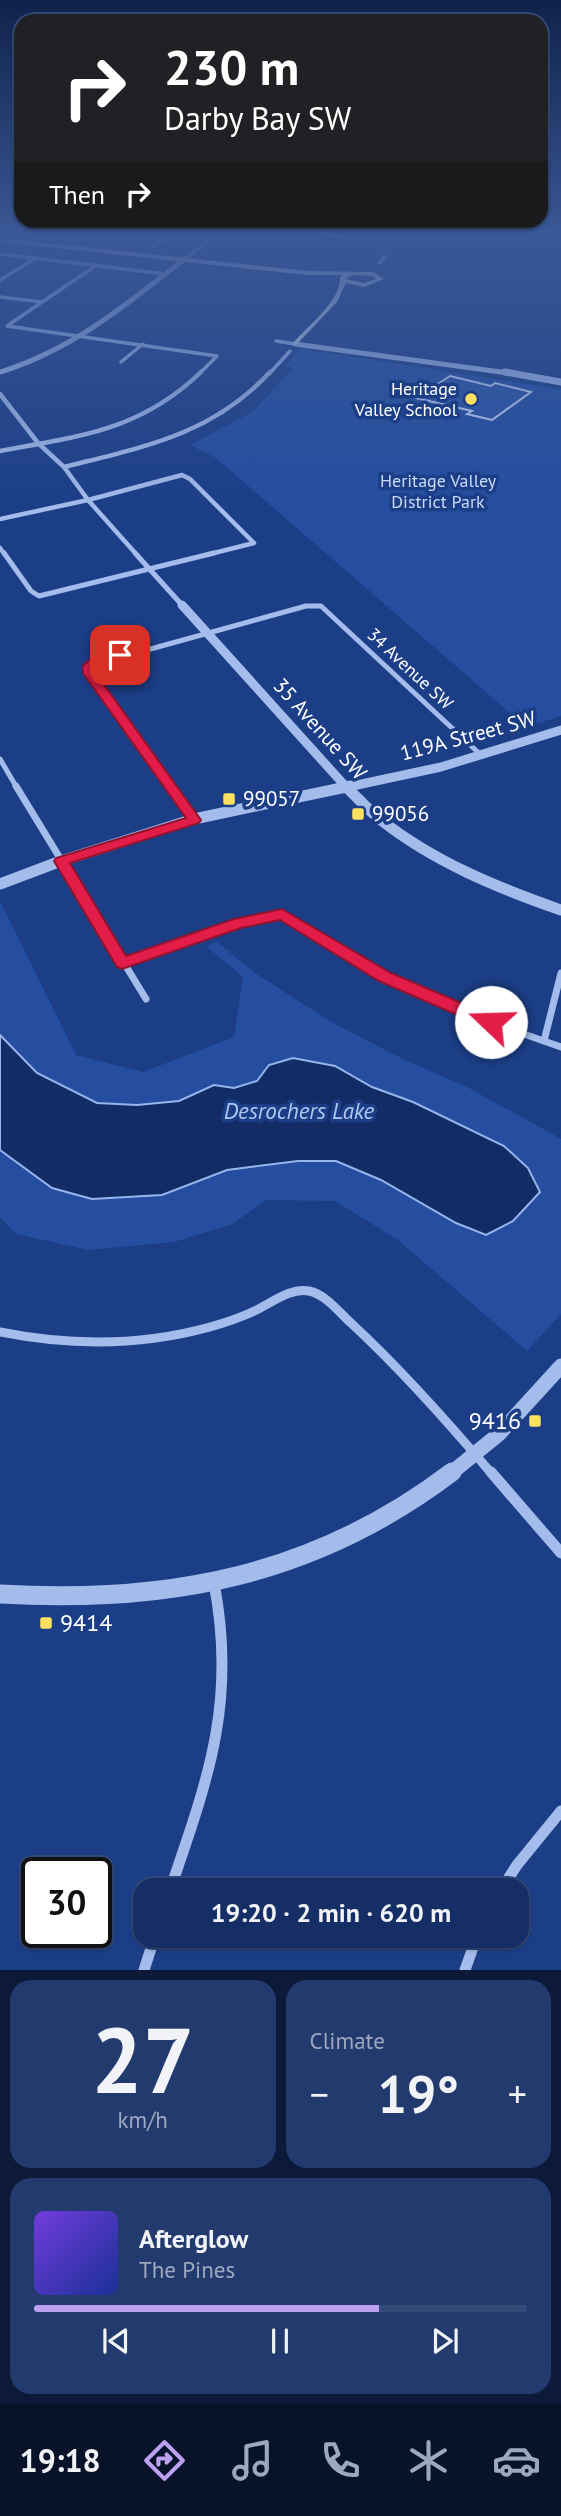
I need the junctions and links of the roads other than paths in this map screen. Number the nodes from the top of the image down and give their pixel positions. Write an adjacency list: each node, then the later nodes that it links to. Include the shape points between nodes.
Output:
1 (10, 324): 4 (street, via 7,326)
2 (98, 324): 4 (street)
3 (314, 324): 7 (main road)
4 (82, 336): 6 (street); 10 (street, via 47,356)
5 (276, 341): 7 (street)
6 (143, 344): 9 (street); 13 (street, via 217,356 166,403 147,414)
7 (295, 344): 11 (street)
8 (290, 351): 15 (street, via 224,414 179,435)
9 (121, 362)
10 (0, 372)
11 (561, 382)
12 (0, 394): 13 (street)
13 (38, 443): 14 (street); 15 (street)
14 (0, 450)
15 (64, 467): 16 (street)
16 (88, 500): 17 (street); 19 (street); 19 (street, via 187,476 254,543)
17 (0, 519)
18 (0, 548): 19 (street, via 39,596)
19 (151, 569): 20 (street)
20 (183, 605): 21 (street, 35 Avenue SW)
21 (206, 632): 23 (street, 34 Avenue SW, via 316,605 328,610); 25 (street, 35 Avenue SW); 26 (street, via 95,662 88,670)
22 (561, 730): 23 (street, 119A Street SW)
23 (482, 756): 25 (street, 119A Street SW)
24 (0, 759): 27 (street)
25 (344, 786): 26 (street, 119A Street SW); 29 (street, 35 Avenue SW, via 422,849 481,880)
26 (194, 820): 27 (street, 119A Street SW)
27 (61, 861): 28 (street, 119A Street SW); 30 (street)
28 (0, 884)
29 (561, 910)
30 (122, 963): 32 (street); 33 (street, via 239,923 282,914 405,986)
31 (561, 973): 33 (street)
32 (146, 999)
33 (544, 1041): 34 (street)
34 (561, 1047)
35 (0, 1332): 37 (street, via 59,1343 130,1342 211,1327 301,1290 312,1291 391,1360)
36 (561, 1366): 37 (street)
37 (475, 1455): 38 (street); 39 (street, via 370,1526 297,1558)
38 (561, 1553)
39 (214, 1583): 40 (street, via 140,1595 38,1598); 42 (street, via 224,1660 218,1727)
40 (0, 1594)
41 (561, 1811): 43 (street)
42 (174, 1878)
43 (509, 1878)
44 (151, 1948): 46 (street)
45 (473, 1948): 47 (street)
46 (144, 1970)
47 (465, 1970)

